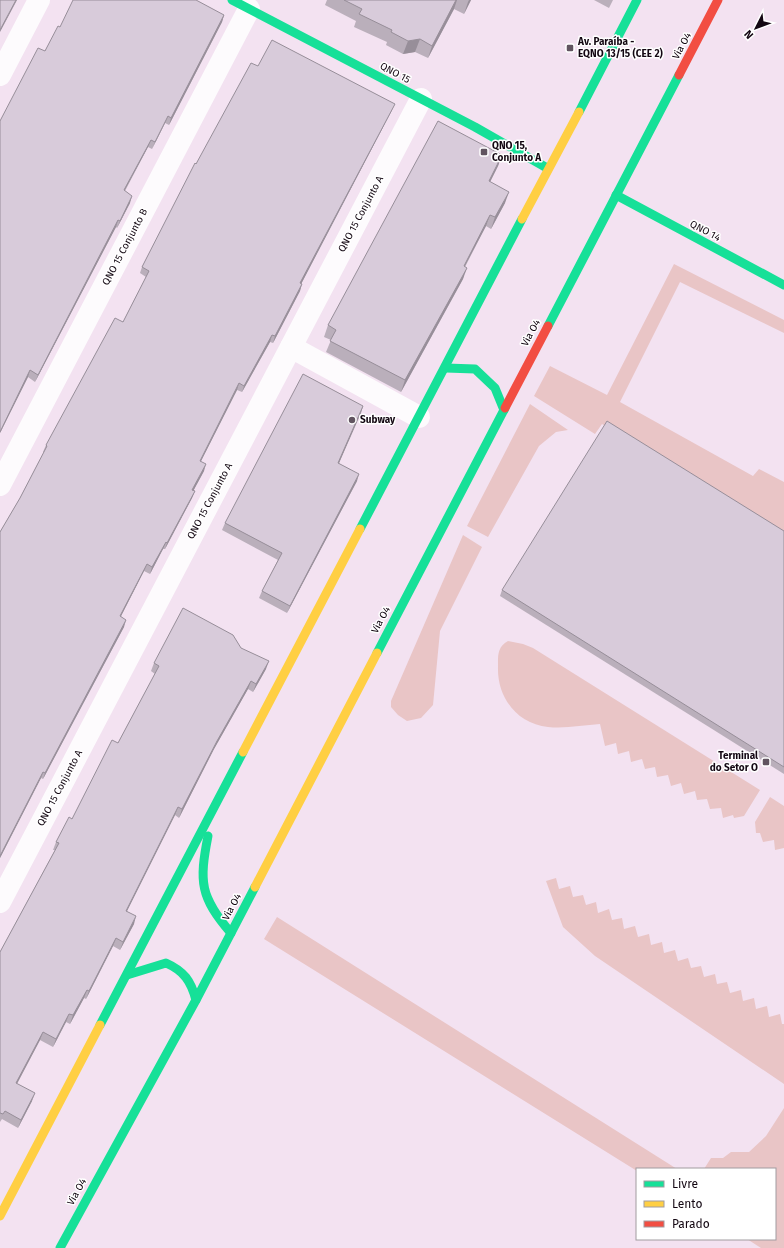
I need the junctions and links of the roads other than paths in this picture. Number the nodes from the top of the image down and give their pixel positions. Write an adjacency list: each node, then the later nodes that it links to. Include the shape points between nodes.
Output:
1 (39, 0): 5 (street)
2 (637, 0): 7 (main road)
3 (718, 0): 8 (main road, Via O4)
4 (241, 5): 6 (main road, QNO 15); 14 (street, QNO 15 Conjunto B)
5 (0, 75)
6 (421, 99): 7 (main road, QNO 15); 10 (street, QNO 15 Conjunto A)
7 (548, 168): 11 (main road)
8 (616, 195): 9 (main road, QNO 14); 12 (main road, Via O4)
9 (784, 285)
10 (291, 347): 13 (street); 16 (street, QNO 15 Conjunto A)
11 (446, 368): 12 (main road, via 475,369 494,388); 13 (main road)
12 (504, 410): 17 (main road, Via O4)
13 (419, 417): 15 (main road)
14 (0, 485)
15 (213, 811): 17 (main road, via 202,863 202,890 212,913); 18 (main road)
16 (0, 902)
17 (231, 933): 19 (main road, Via O4)
18 (127, 975): 19 (main road, via 166,963 181,970 192,984); 20 (main road)
19 (196, 1000): 21 (main road, Via O4)
20 (0, 1216)
21 (60, 1248)

